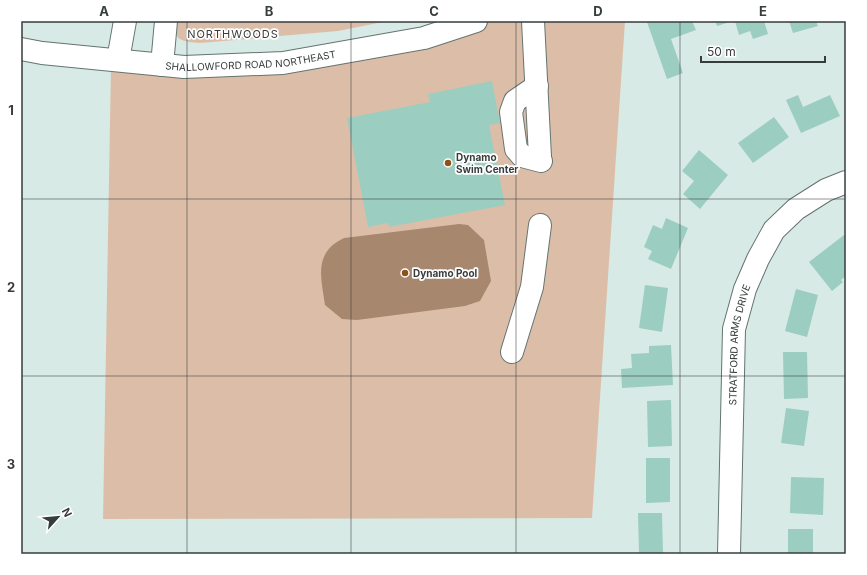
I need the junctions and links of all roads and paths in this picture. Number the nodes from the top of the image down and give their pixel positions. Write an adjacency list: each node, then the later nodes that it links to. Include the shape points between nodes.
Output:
1 (125, 21): 6 (street)
2 (166, 21): 7 (street)
3 (476, 21): 7 (street, SHALLOWFORD ROAD NORTHEAST, via 424,38 283,62 184,67)
4 (533, 21): 8 (street, via 537,86 515,101 511,112 516,149 522,156)
5 (21, 49): 6 (street, SHALLOWFORD ROAD NORTHEAST)
6 (118, 60): 7 (street, SHALLOWFORD ROAD NORTHEAST)
7 (162, 65)
8 (540, 159)
9 (846, 182): 12 (street, STRATFORD ARMS DRIVE, via 826,190 796,209 774,230 745,289 734,329)
10 (540, 225): 11 (street, via 532,287)
11 (512, 352)
12 (729, 554)

